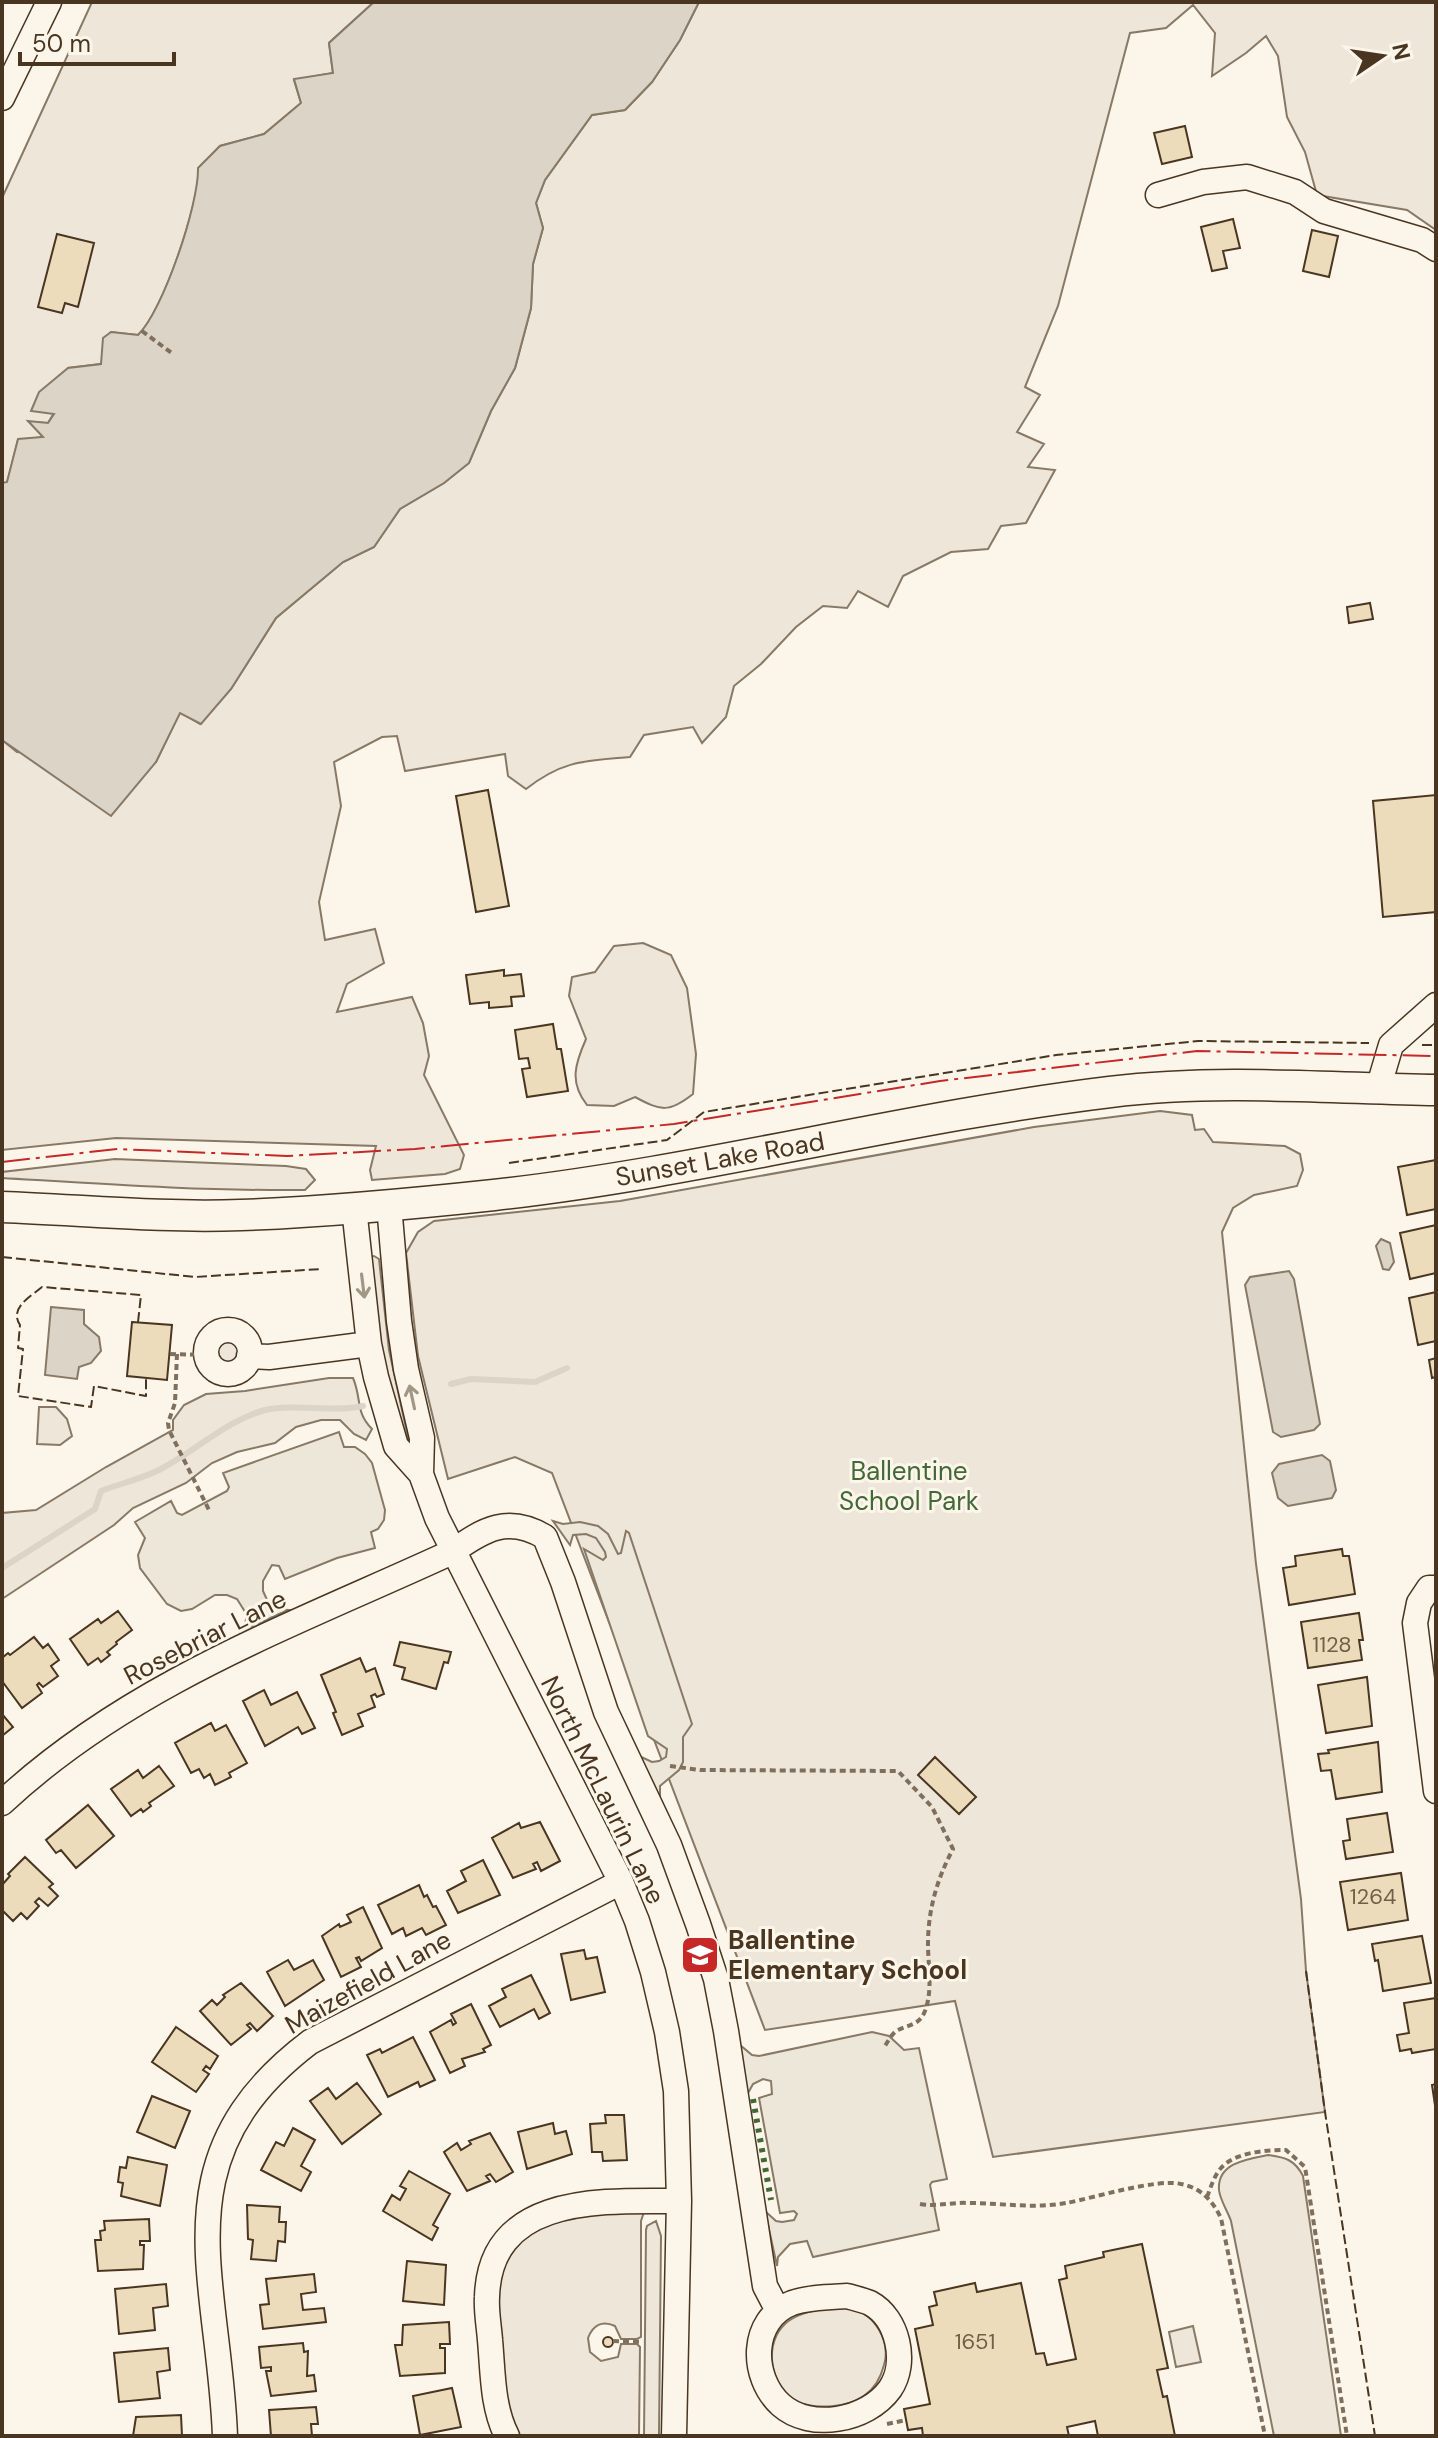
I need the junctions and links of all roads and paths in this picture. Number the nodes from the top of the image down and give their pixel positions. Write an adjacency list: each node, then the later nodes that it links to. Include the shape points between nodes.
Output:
1 (49, 2): 2 (street)
2 (2, 98)
3 (1158, 195): 4 (street, via 1247,177 1295,192 1324,211 1422,240)
4 (1436, 249)
5 (142, 331): 6 (path)
6 (173, 354)
7 (1436, 1005): 8 (street, via 1391,1045)
8 (1378, 1089): 9 (main road, Sunset Lake Road); 10 (main road, Sunset Lake Road, via 1222,1083 1110,1092 561,1187)
9 (1436, 1090)
10 (389, 1205): 12 (main road, Sunset Lake Road); 18 (street, North McLaurin Lane, one-way to 10, via 422,1438 402,1337)
11 (2, 1207): 12 (main road, Sunset Lake Road, via 162,1216)
12 (354, 1208): 13 (street, North McLaurin Lane, one-way to 13)
13 (369, 1344): 17 (street); 18 (street, North McLaurin Lane, via 396,1446)
14 (170, 1354): 15 (path)
15 (177, 1354): 16 (path); 19 (path, via 175,1403 168,1423)
16 (206, 1355): 17 (street, via 213,1368 229,1374 244,1368); 17 (street, via 213,1334 227,1329 246,1339)
17 (249, 1356)
18 (421, 1474): 20 (street, North McLaurin Lane)
19 (210, 1512)
20 (452, 1552): 25 (street, Rosebriar Lane, via 209,1661 87,1734); 26 (street, North McLaurin Lane); 31 (street, Rosebriar Lane, via 479,1533 516,1525 545,1537 606,1712 669,1845 716,1979 765,2286)
21 (1433, 1588): 22 (street, via 1419,1603 1415,1623)
22 (1429, 1682): 24 (street)
23 (670, 1766): 27 (path, via 898,1771 932,1807 953,1849 931,1906 929,1997 917,2024 894,2032)
24 (1436, 1791)
25 (2, 1803)
26 (621, 1882): 29 (street, North McLaurin Lane, via 645,1946 667,2032 676,2091); 34 (street, Maizefield Lane, via 310,2042 252,2095 229,2130 208,2202 206,2241)
27 (885, 2046)
28 (1207, 2197): 30 (path, via 1177,2182 1038,2208); 37 (path, via 1221,2218); 38 (path, via 1218,2170 1243,2156 1286,2150 1305,2167)
29 (679, 2201): 35 (street, via 576,2205 537,2215 516,2229 491,2269 487,2297 495,2399); 36 (street, North McLaurin Lane)
30 (920, 2204)
31 (778, 2311): 31 (street, via 764,2325 760,2371 767,2389 796,2417 817,2421 856,2414 890,2389 898,2369 899,2343 889,2320 871,2304 847,2296 817,2298)
32 (613, 2341): 33 (path)
33 (643, 2342)
34 (225, 2436)
35 (507, 2436)
36 (674, 2436)
37 (1265, 2436)
38 (1347, 2436)

